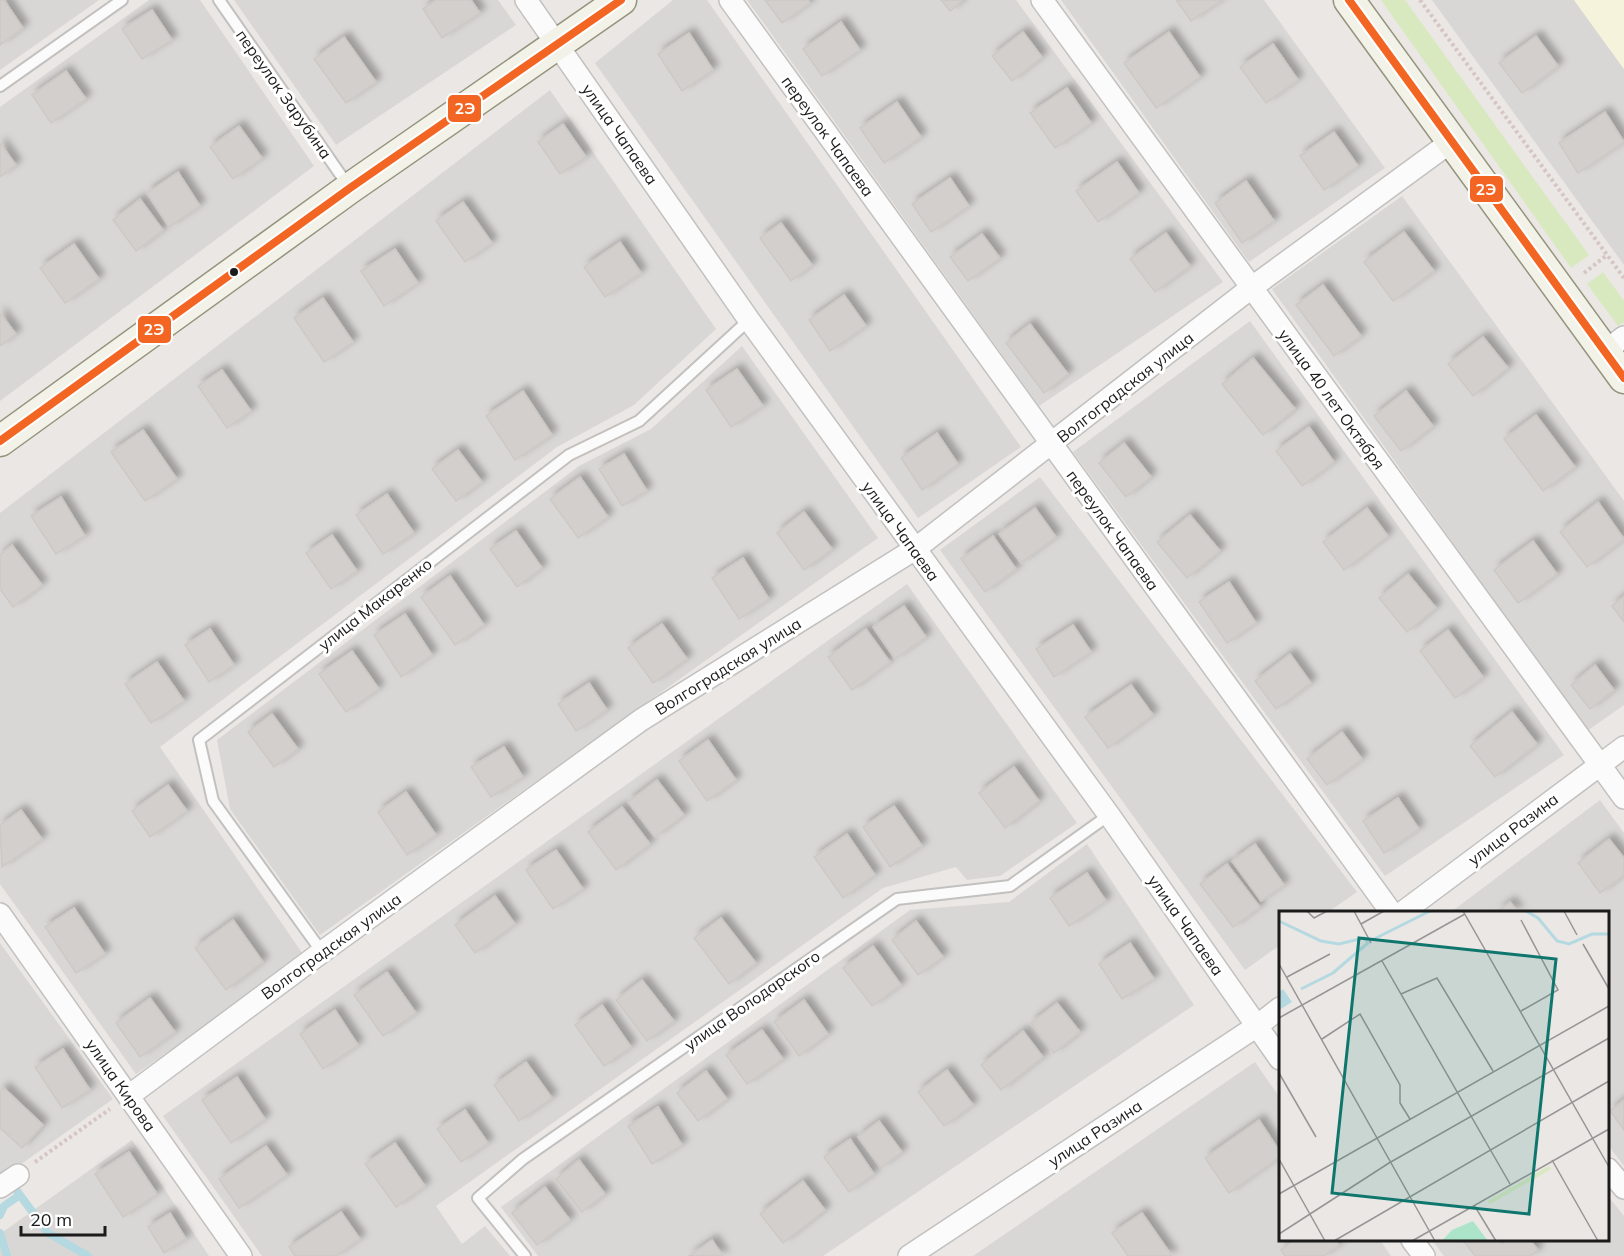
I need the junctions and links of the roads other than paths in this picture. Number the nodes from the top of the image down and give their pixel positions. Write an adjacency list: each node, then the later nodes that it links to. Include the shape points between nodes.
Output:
1 (122, 0): 9 (lane)
2 (219, 0): 11 (lane, переулок Зарубина)
3 (526, 0): 8 (street, улица Чапаева)
4 (621, 0): 8 (street)
5 (730, 0): 17 (street, переулок Чапаева)
6 (1042, 0): 12 (street, улица 40 лет Октября)
7 (1349, 0): 10 (street)
8 (559, 46): 11 (street); 13 (street, улица Чапаева)
9 (0, 86)
10 (1452, 141): 12 (street, Волгоградская улица); 14 (street)
11 (350, 188): 16 (street)
12 (1251, 288): 17 (street, Волгоградская улица); 20 (street, улица 40 лет Октября)
13 (748, 320): 18 (street, улица Чапаева); 26 (lane, улица Макаренко, via 639,421 568,455 199,740 213,801)
14 (1614, 344): 15 (street)
15 (1624, 378)
16 (0, 441)
17 (1051, 444): 18 (street, Волгоградская улица); 23 (street, переулок Чапаева)
18 (915, 549): 22 (street, улица Чапаева); 26 (street, Волгоградская улица, via 641,720)
19 (1624, 747): 20 (street, улица Разина)
20 (1600, 764): 21 (street, улица 40 лет Октября); 24 (street, улица Разина)
21 (1624, 798)
22 (1109, 815): 28 (street, улица Чапаева); 37 (lane, улица Володарского, via 1010,886 897,899 523,1159 478,1198)
23 (1390, 911)
24 (1404, 911)
25 (0, 914): 30 (street, улица Кирова)
26 (321, 952): 30 (street, Волгоградская улица)
27 (1279, 1010): 28 (street, улица Разина)
28 (1257, 1026): 29 (street, улица Чапаева); 38 (street, улица Разина)
29 (1279, 1056)
30 (130, 1095): 36 (street, улица Кирова)
31 (1609, 1170): 34 (street)
32 (18, 1175): 33 (street)
33 (0, 1187)
34 (1624, 1188)
35 (1413, 1241): 39 (street)
36 (241, 1256)
37 (525, 1256)
38 (909, 1256)
39 (1424, 1256)

